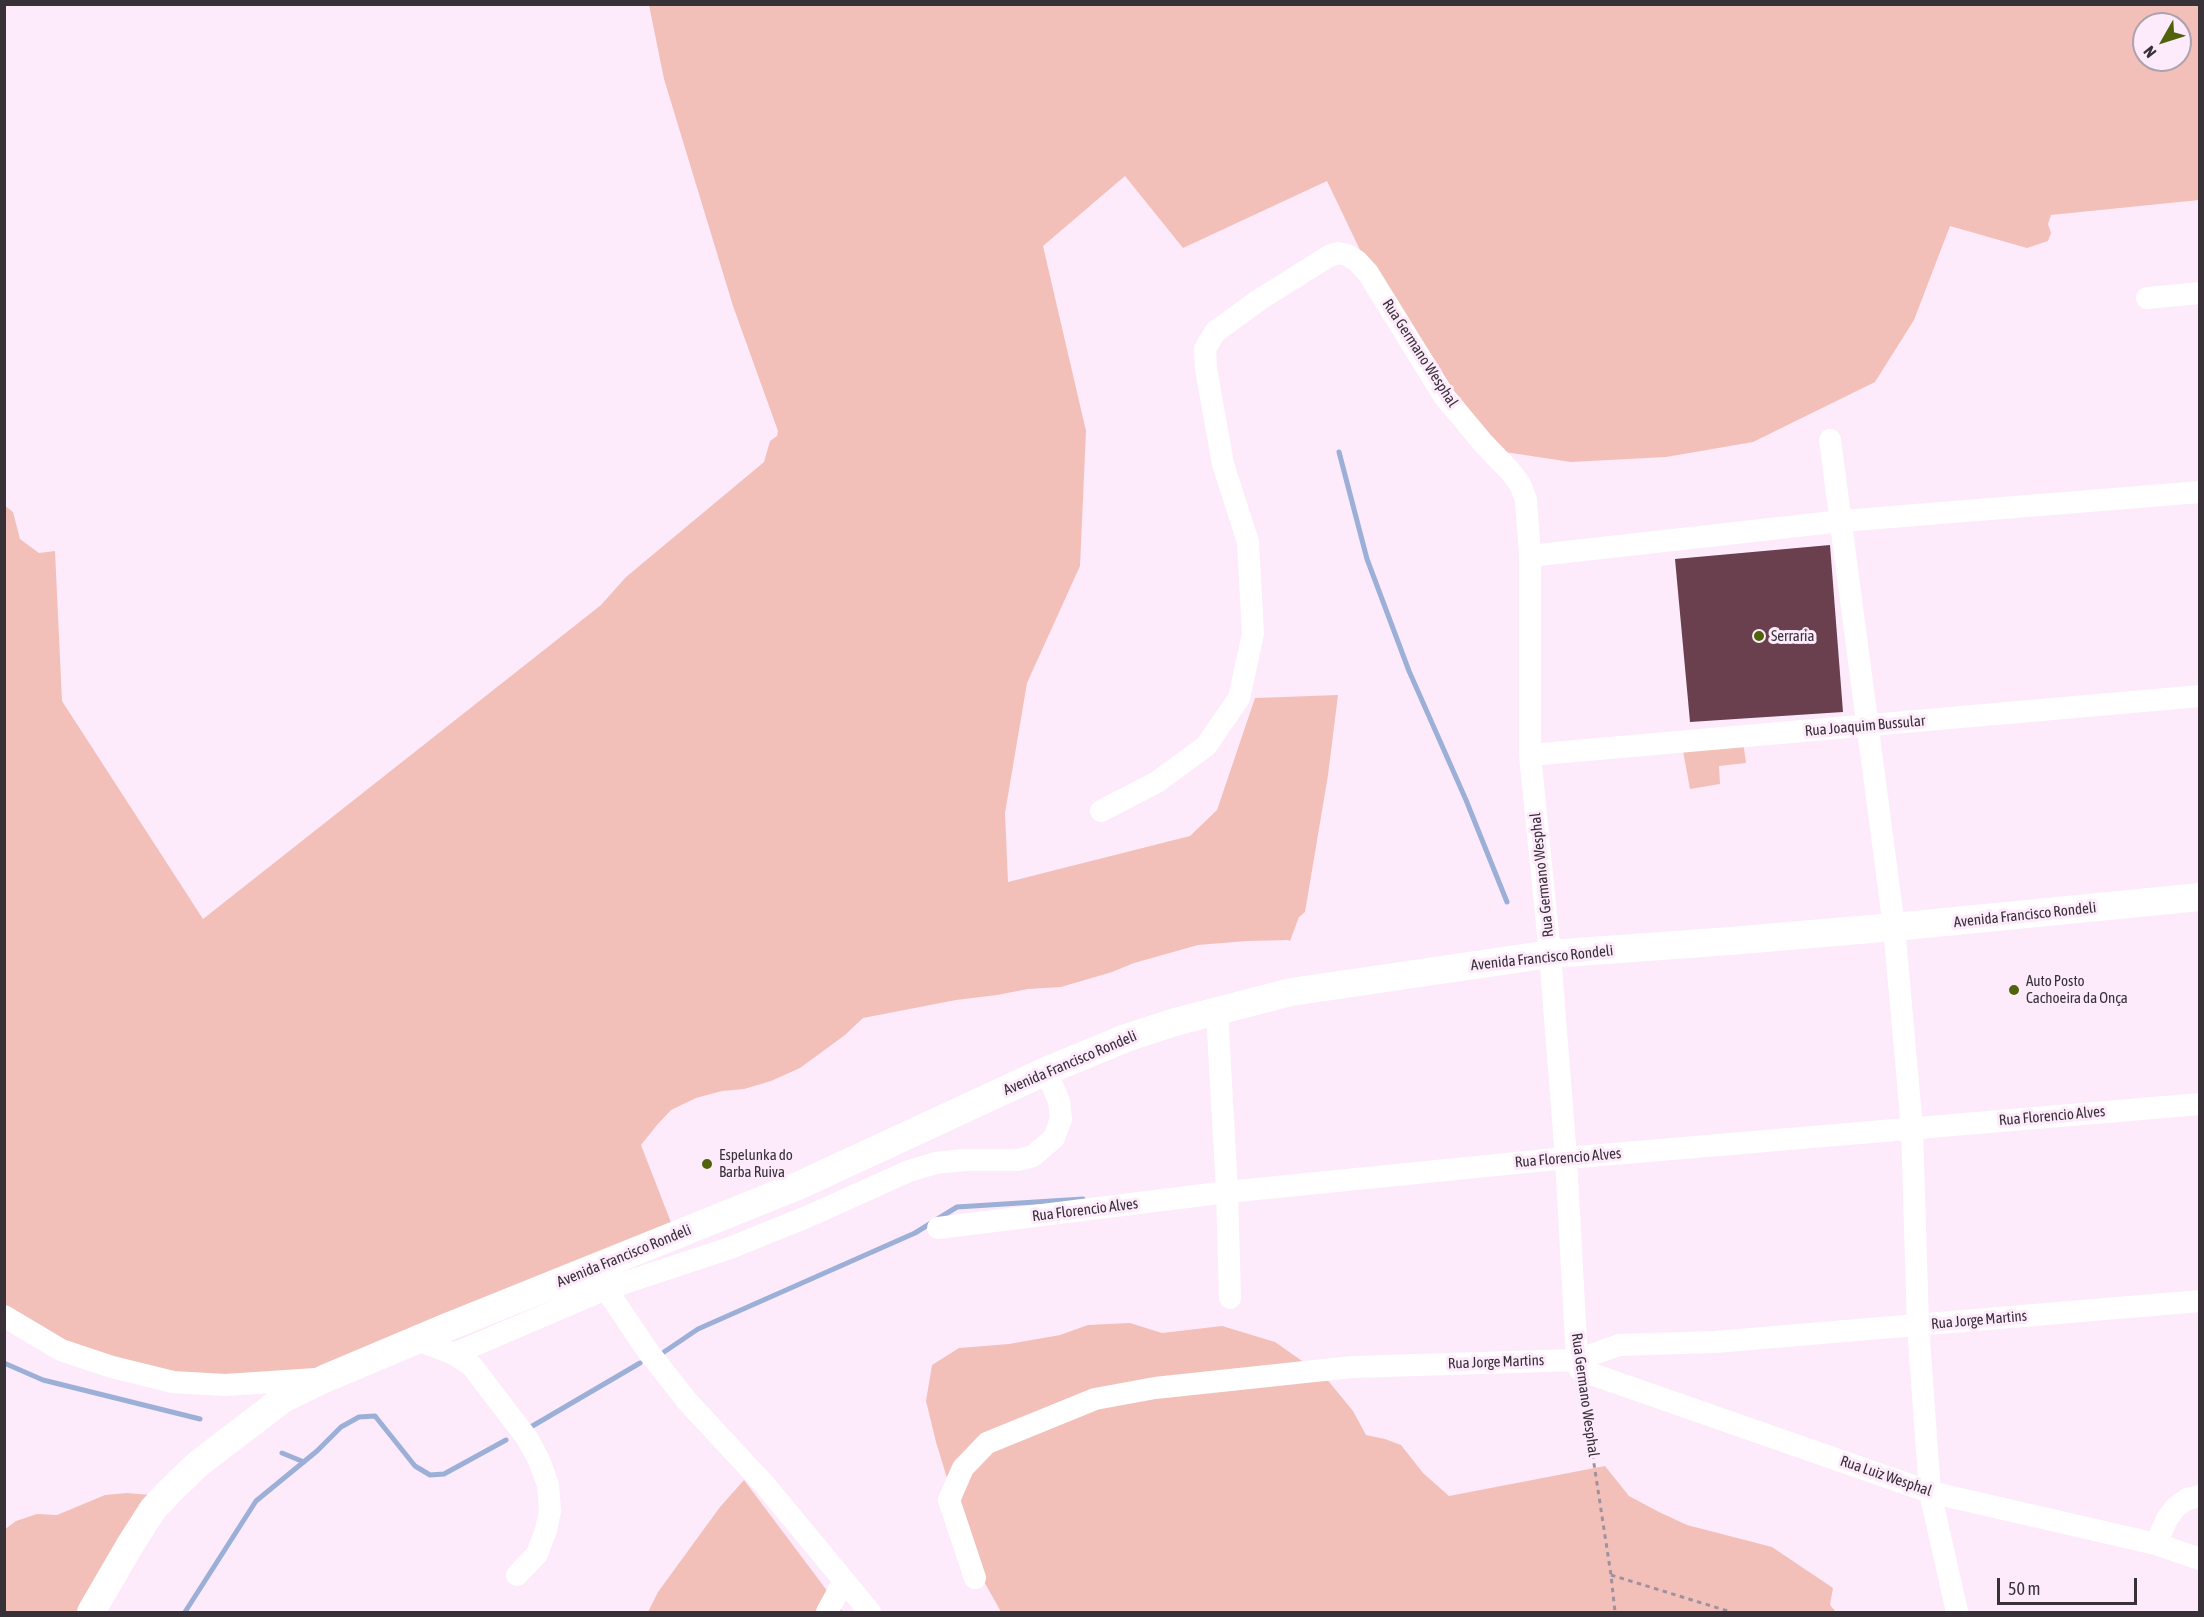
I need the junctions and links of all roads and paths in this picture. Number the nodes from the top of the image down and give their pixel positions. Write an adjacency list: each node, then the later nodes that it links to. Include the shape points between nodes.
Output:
1 (2199, 293): 2 (street)
2 (2148, 298)
3 (1830, 440): 5 (street)
4 (2199, 492): 5 (street)
5 (1842, 520): 6 (street); 8 (street)
6 (1530, 556): 9 (street, Rua Germano Wesphal); 10 (street, Rua Germano Wesphal, via 1526,500 1520,484 1444,396 1368,273 1347,255 1329,256 1215,332 1205,348 1223,464 1248,542 1253,634 1239,698 1206,746 1157,782)
7 (2199, 696): 8 (street, Rua Joaquim Bussular)
8 (1868, 725): 9 (street, Rua Joaquim Bussular); 12 (street)
9 (1530, 755): 13 (street, Rua Germano Wesphal)
10 (1101, 811)
11 (2199, 897): 12 (main road, Avenida Francisco Rondeli)
12 (1894, 927): 13 (main road, Avenida Francisco Rondeli); 17 (street)
13 (1550, 954): 14 (main road, Avenida Francisco Rondeli, via 1291,993); 18 (street, Rua Germano Wesphal)
14 (1217, 1011): 15 (main road, Avenida Francisco Rondeli, via 1126,1038); 19 (street)
15 (1046, 1071): 21 (street, via 1059,1101 1061,1119 1054,1138 1033,1156 936,1163 909,1171 730,1248); 26 (main road, Avenida Francisco Rondeli, via 801,1185)
16 (2199, 1104): 17 (street, Rua Florencio Alves)
17 (1912, 1128): 18 (street, Rua Florencio Alves); 25 (street)
18 (1566, 1158): 19 (street, Rua Florencio Alves); 28 (street, Rua Germano Wesphal)
19 (1227, 1192): 20 (street, Rua Florencio Alves); 22 (street)
20 (938, 1228)
21 (606, 1289): 27 (street); 37 (street, via 687,1401 765,1485)
22 (1230, 1298)
23 (2199, 1301): 25 (street, Rua Jorge Martins)
24 (4, 1316): 29 (street, via 61,1350 174,1382 225,1384)
25 (1918, 1326): 28 (street, Rua Jorge Martins, via 1715,1342 1619,1345); 30 (street)
26 (417, 1340): 27 (street); 29 (main road, Avenida Francisco Rondeli)
27 (454, 1354): 34 (street, via 472,1366 527,1438 548,1485 550,1511 546,1530 537,1554)
28 (1578, 1365): 30 (street, Rua Luiz Wesphal); 35 (path, Rua Germano Wesphal); 36 (street, Rua Jorge Martins, via 1352,1368 1095,1399 987,1443 963,1468 949,1500)
29 (324, 1379): 38 (main road, Avenida Francisco Rondeli, via 283,1399 198,1464 170,1491 153,1509)
30 (1930, 1492): 32 (street, Rua Luiz Wesphal); 43 (street)
31 (2199, 1496): 32 (street, via 2187,1498 2175,1508)
32 (2156, 1544): 33 (street, Rua Luiz Wesphal)
33 (2199, 1558)
34 (517, 1575)
35 (1611, 1575): 41 (path, Rua Germano Wesphal); 42 (path)
36 (975, 1578)
37 (844, 1581): 39 (street); 40 (street)
38 (91, 1612)
39 (827, 1612)
40 (870, 1612)
41 (1615, 1612)
42 (1731, 1612)
43 (1957, 1612)

